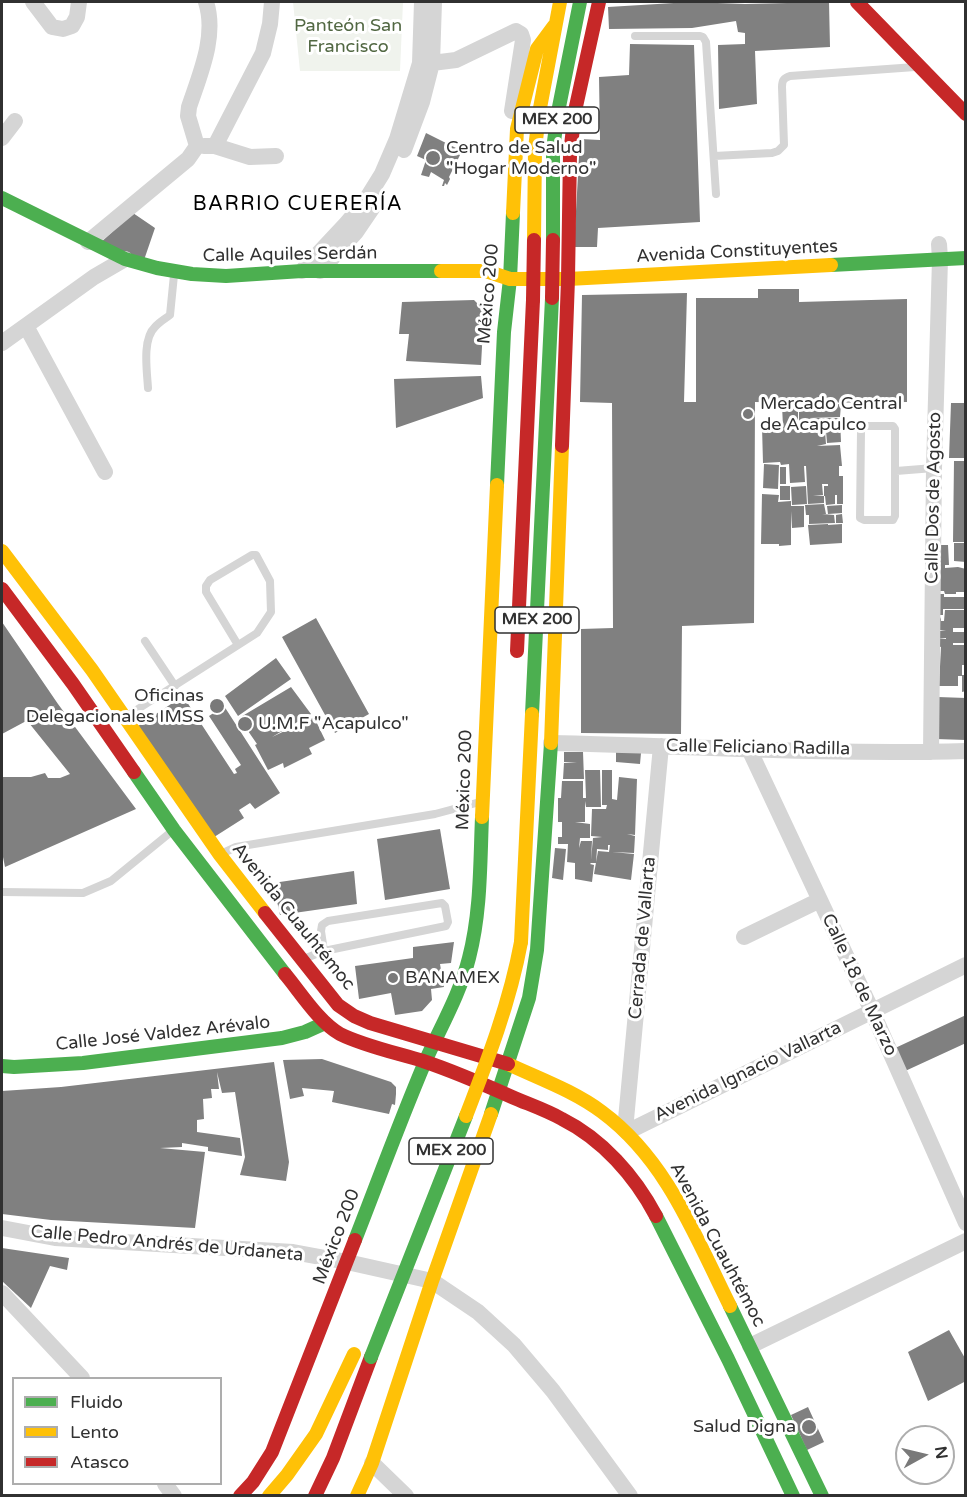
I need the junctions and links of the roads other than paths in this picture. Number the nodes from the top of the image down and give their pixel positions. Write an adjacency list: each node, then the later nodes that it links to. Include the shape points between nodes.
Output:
1 (33, 2): 2 (street, via 52,27 63,29 72,26)
2 (79, 2)
3 (206, 2): 19 (street, via 209,41 188,117)
4 (272, 2): 20 (street, via 262,52)
5 (422, 2): 13 (street)
6 (434, 2): 13 (street)
7 (560, 2): 11 (main road, MEX 200)
8 (580, 2): 89 (main road, MEX 200, bridge, via 553,149 552,298 521,942 516,971 471,1100)
9 (599, 2): 30 (main road, via 575,111 570,154)
10 (857, 2): 14 (main road)
11 (555, 26): 17 (main road, México 200, via 537,49); 48 (main road, MEX 200, bridge, via 535,148 533,300)
12 (635, 36): 22 (lane, via 705,39)
13 (426, 63): 17 (street, via 456,60 516,32 521,34 512,112); 33 (street, via 382,174 346,225); 34 (street, via 422,102 391,178 356,232)
14 (921, 67): 15 (main road); 22 (lane, via 786,77 782,81 784,146 772,153)
15 (965, 111)
16 (15, 121): 18 (street)
17 (517, 129): 31 (main road, México 200)
18 (2, 138)
19 (197, 146): 20 (street); 25 (street, via 188,159)
20 (215, 146): 21 (street, via 249,157)
21 (276, 156)
22 (714, 156): 23 (lane)
23 (716, 194)
24 (2, 198): 25 (main road, Calle Aquiles Serdán)
25 (88, 242): 29 (main road, Calle Aquiles Serdán)
26 (957, 243): 27 (main road, Avenida Constituyentes)
27 (936, 249): 28 (main road, Avenida Constituyentes); 37 (main road, Avenida Constituyentes); 41 (street, Calle Dos de Agosto)
28 (966, 258)
29 (125, 259): 32 (main road, Calle Aquiles Serdán); 38 (street)
30 (573, 261): 31 (main road); 37 (main road)
31 (511, 262): 35 (main road, Calle Aquiles Serdán); 36 (main road, México 200)
32 (174, 271): 33 (main road, Calle Aquiles Serdán, via 226,276); 40 (lane, via 170,315 153,328 148,338)
33 (302, 271): 34 (main road, Calle Aquiles Serdán)
34 (320, 271): 35 (main road, Calle Aquiles Serdán)
35 (486, 271): 36 (main road, Calle Aquiles Serdán)
36 (510, 279): 37 (main road, Avenida Constituyentes); 56 (main road, México 200, via 504,332)
37 (568, 279): 51 (main road)
38 (26, 326): 39 (street); 43 (street)
39 (2, 343)
40 (148, 388)
41 (934, 468): 42 (lane); 55 (street, Calle Dos de Agosto)
42 (896, 471): 42 (lane, via 895,519 861,520 863,426 896,429)
43 (105, 472)
44 (2, 551): 50 (main road, Avenida Cuauhtémoc)
45 (2, 589): 57 (main road)
46 (145, 641): 49 (lane)
47 (238, 645): 47 (lane, via 257,633 271,612 270,581 256,555 206,586); 49 (lane)
48 (516, 668)
49 (175, 686): 50 (lane)
50 (125, 718): 58 (main road, Avenida Cuauhtémoc)
51 (551, 743): 52 (street, Calle Feliciano Radilla); 70 (main road, via 537,950 529,998)
52 (661, 746): 53 (street, Calle Feliciano Radilla); 74 (street, Cerrada de Vallarta)
53 (748, 749): 55 (street, Calle Feliciano Radilla); 60 (street, Calle 18 de Marzo)
54 (966, 751): 55 (street, Calle Feliciano Radilla)
55 (931, 752)
56 (482, 802): 58 (lane, via 435,814 236,847); 68 (main road, México 200, via 480,884 469,958)
57 (174, 830): 59 (lane, via 111,881 83,893); 66 (main road)
58 (220, 855): 63 (main road, Avenida Cuauhtémoc)
59 (2, 892)
60 (820, 900): 61 (street); 65 (street, Calle 18 de Marzo)
61 (744, 937)
62 (324, 951): 62 (lane, via 446,926 445,906 442,903 328,921 322,924 321,931); 63 (lane)
63 (302, 959): 68 (main road, Avenida Cuauhtémoc, via 338,1005 354,1016)
64 (966, 965): 65 (street, Avenida Ignacio Vallarta)
65 (872, 1011): 74 (street, Avenida Ignacio Vallarta); 75 (street, Calle 18 de Marzo)
66 (325, 1023): 69 (main road, via 361,1042); 71 (main road, Calle José Valdez Arévalo, via 282,1038 82,1063)
67 (476, 1040): 72 (main road)
68 (434, 1041): 69 (main road, México 200); 70 (main road, Avenida Cuauhtémoc)
69 (425, 1062): 73 (main road); 79 (main road, México 200)
70 (508, 1064): 73 (main road); 74 (main road, Avenida Cuauhtémoc, via 573,1094)
71 (2, 1066)
72 (459, 1084)
73 (498, 1091): 81 (main road); 93 (main road, via 563,1119 588,1135 631,1177 650,1205 716,1334)
74 (626, 1131): 83 (main road, Avenida Cuauhtémoc, via 671,1188)
75 (966, 1223)
76 (2, 1228): 79 (street, Calle Pedro Andrés de Urdaneta, via 55,1238 293,1252)
77 (966, 1242): 83 (street)
78 (392, 1257): 80 (main road)
79 (347, 1262): 81 (street, Calle Pedro Andrés de Urdaneta); 87 (main road, México 200, via 272,1452)
80 (384, 1278)
81 (432, 1281): 86 (main road); 92 (street, Calle Pedro Andrés de Urdaneta, via 478,1312 514,1345)
82 (2, 1293): 85 (street)
83 (750, 1346): 94 (main road, Avenida Cuauhtémoc)
84 (356, 1349): 88 (main road, via 316,1434)
85 (81, 1377)
86 (372, 1464): 90 (main road); 91 (street)
87 (240, 1496)
88 (269, 1496)
89 (315, 1496)
90 (357, 1496)
91 (406, 1496)
92 (630, 1496)
93 (792, 1496)
94 (822, 1496)

